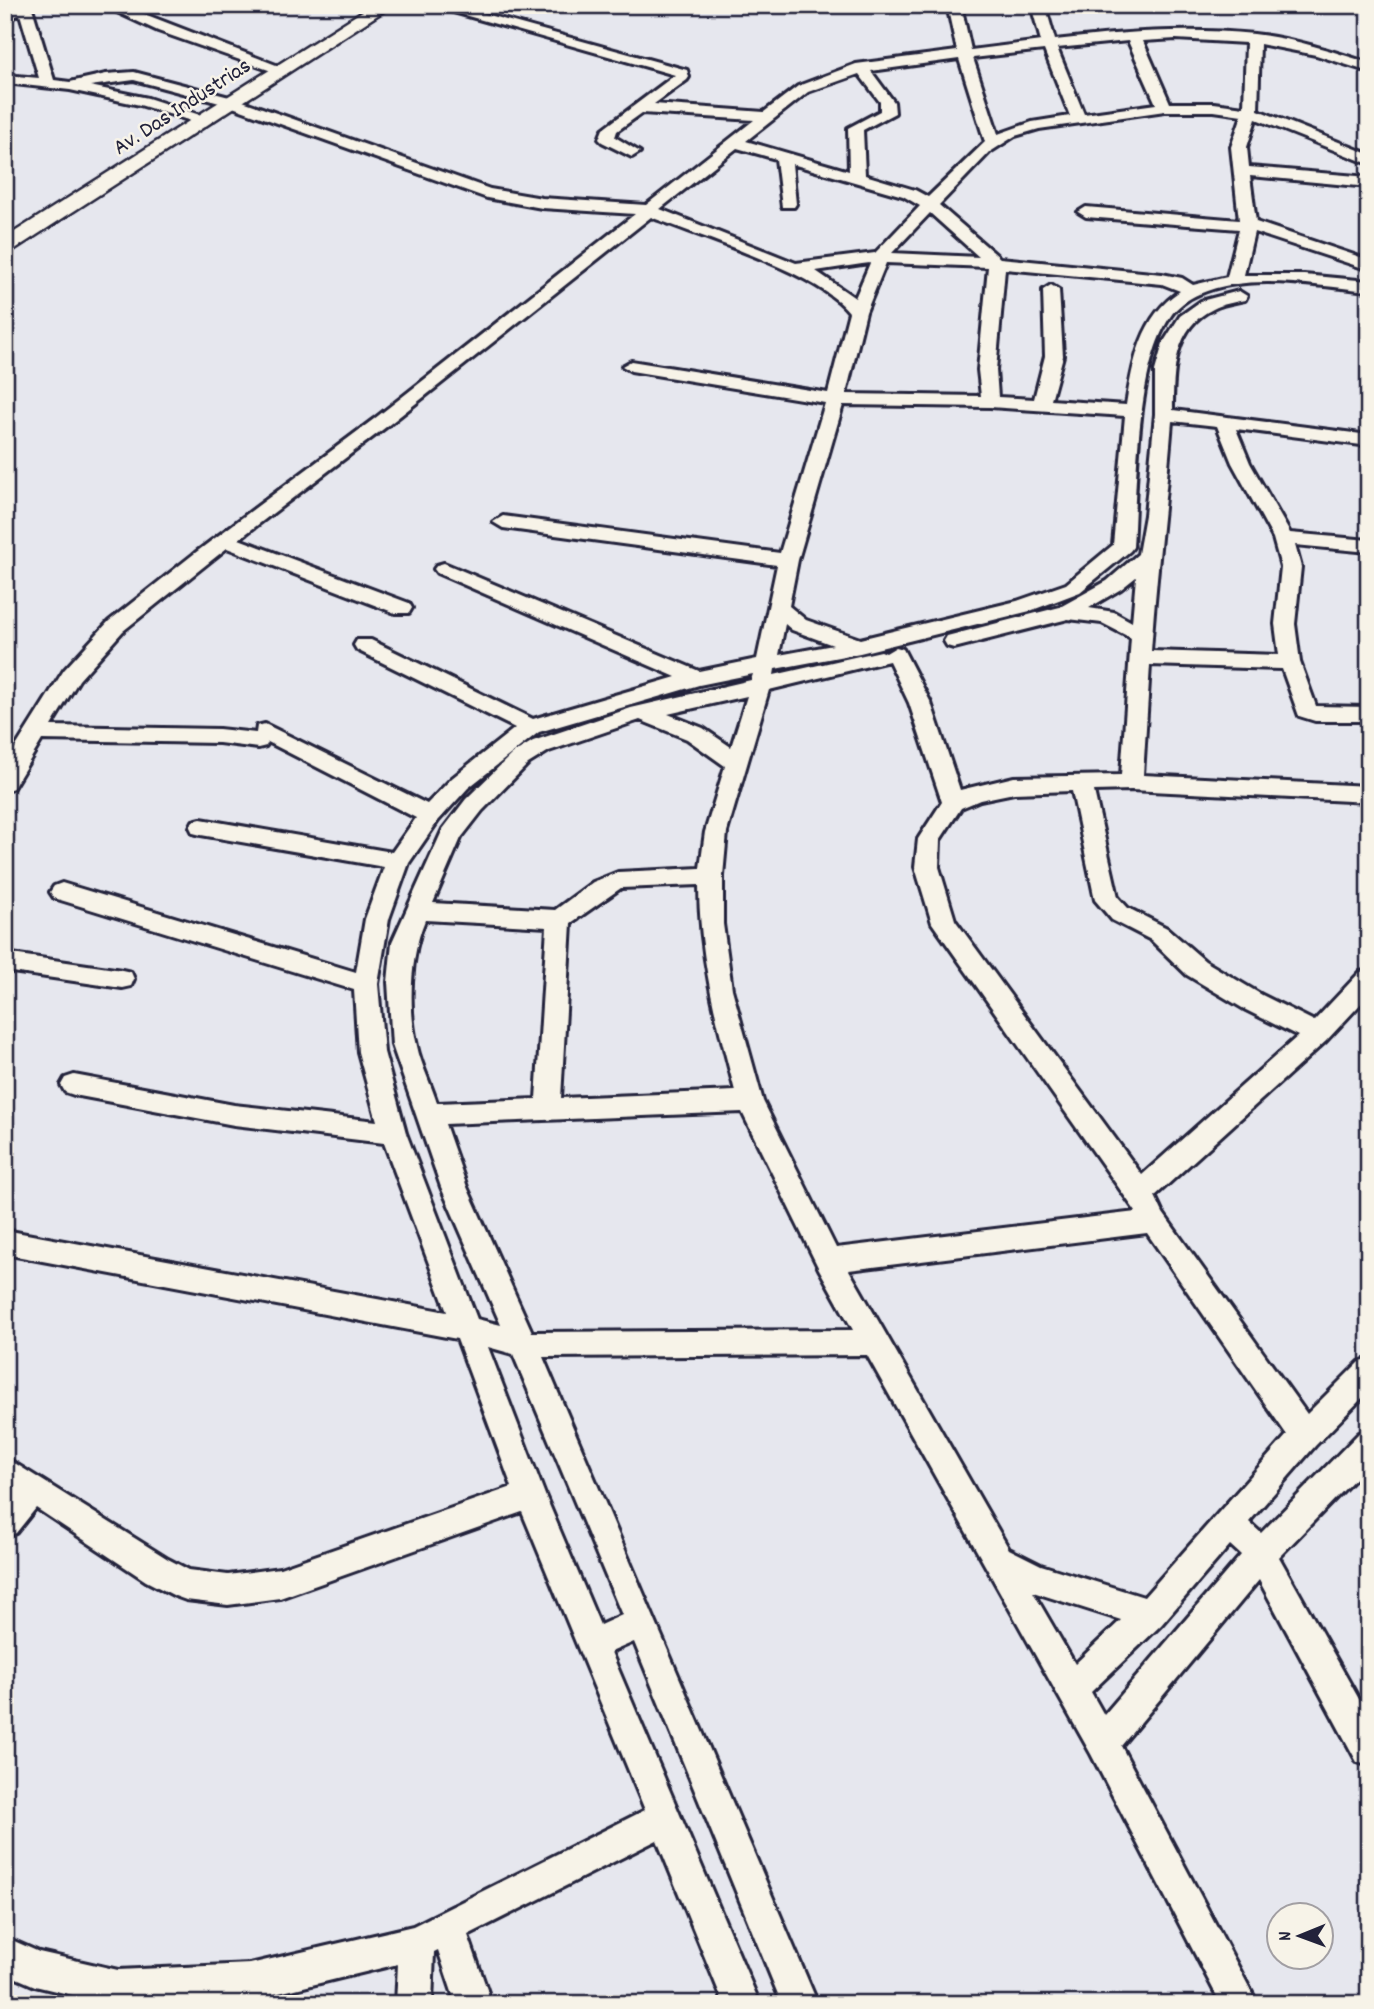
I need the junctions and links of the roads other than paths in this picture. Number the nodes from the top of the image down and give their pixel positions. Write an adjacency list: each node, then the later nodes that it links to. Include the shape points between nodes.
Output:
1 (108, 5): 14 (street)
2 (436, 5): 20 (street, via 682,73 682,78)
3 (954, 5): 11 (street)
4 (1038, 5): 10 (street)
5 (26, 6): 7 (street); 16 (street, via 36,53)
6 (374, 7): 14 (main road, Av. Das Industrias)
7 (5, 17)
8 (1134, 35): 9 (street, via 1199,33); 10 (street); 19 (street)
9 (1252, 38): 13 (street, via 1315,50); 21 (street)
10 (1049, 45): 11 (street); 23 (street)
11 (965, 55): 12 (street); 26 (street)
12 (861, 67): 22 (street, via 803,89); 31 (street, via 882,94 888,113 855,128)
13 (1369, 68)
14 (282, 70): 18 (main road, Av. Das Industrias)
15 (5, 79): 16 (street)
16 (49, 84): 17 (street)
17 (70, 86): 18 (street, via 134,76); 24 (street, via 143,101)
18 (232, 102): 24 (main road, Av. Das Industrias); 37 (street, via 486,193)
19 (1165, 107): 21 (street); 23 (street)
20 (639, 108): 22 (street); 27 (street, via 607,133 612,144)
21 (1251, 112): 29 (street); 30 (street, via 1239,147)
22 (768, 117): 25 (street)
23 (1079, 119): 26 (street, via 1037,125)
24 (204, 121): 42 (main road, Av. Das Industrias)
25 (736, 143): 28 (street); 38 (street)
26 (993, 143): 33 (street)
27 (632, 152)
28 (783, 156): 31 (street); 35 (street)
29 (1369, 159)
30 (1241, 171): 32 (street); 40 (street)
31 (857, 177): 34 (street)
32 (1369, 182)
33 (943, 192): 34 (street); 36 (street)
34 (909, 193): 36 (street)
35 (788, 204)
36 (930, 205): 43 (street); 44 (street)
37 (578, 206): 38 (street); 41 (street)
38 (648, 209): 41 (street); 46 (street)
39 (1086, 212): 40 (street)
40 (1248, 225): 45 (street); 47 (street)
41 (605, 229): 63 (street, via 380,423)
42 (5, 247)
43 (880, 258): 44 (street); 46 (street, via 831,266); 52 (street)
44 (997, 264): 50 (street, via 1162,279); 55 (street, via 988,370)
45 (1369, 265)
46 (791, 266): 52 (street, via 838,292)
47 (1236, 280): 48 (street); 50 (street)
48 (1369, 286)
49 (1051, 290): 56 (street, via 1054,356)
50 (1192, 291): 57 (street, via 1164,312 1149,340)
51 (1369, 296): 58 (street, via 1287,290 1246,294 1207,305 1186,320 1172,343 1164,371)
52 (858, 312): 54 (street)
53 (631, 366): 54 (street)
54 (835, 399): 55 (street); 66 (street)
55 (990, 402): 56 (street)
56 (1041, 405): 57 (street)
57 (1133, 411): 73 (street, via 1123,547 1100,568 1073,588 1023,606)
58 (1164, 414): 59 (street); 65 (street)
59 (1224, 421): 60 (street); 62 (street, via 1241,463)
60 (1369, 440)
61 (503, 522): 66 (street)
62 (1283, 538): 64 (street); 76 (street, via 1291,562 1285,624)
63 (225, 540): 68 (street); 82 (street, via 92,650 71,675)
64 (1369, 546)
65 (1147, 556): 70 (street, via 1114,585); 71 (street)
66 (788, 560): 69 (street)
67 (444, 569): 78 (street)
68 (402, 608)
69 (778, 608): 73 (street, via 817,634); 77 (street)
70 (1067, 612): 71 (street, via 1108,617); 74 (street)
71 (1142, 635): 75 (street)
72 (364, 645): 81 (street)
73 (860, 646): 77 (street)
74 (895, 654): 77 (street); 89 (street, via 920,703)
75 (1140, 658): 76 (street); 85 (street)
76 (1290, 662): 80 (street, via 1307,711)
77 (763, 675): 78 (street); 79 (street); 84 (street)
78 (698, 678): 81 (street)
79 (639, 713): 84 (street, via 674,721); 95 (street, via 541,746 520,759 451,835)
80 (1369, 714)
81 (531, 727): 90 (street, via 460,783)
82 (37, 733): 83 (street); 90 (street, via 261,736)
83 (11, 763): 86 (street)
84 (737, 764): 93 (street, via 716,832)
85 (1131, 782): 87 (street); 88 (street)
86 (5, 783)
87 (1081, 784): 89 (street, via 1014,785); 101 (street, via 1107,900 1120,914 1159,934 1196,968)
88 (1369, 794)
89 (953, 802): 107 (street, via 929,839 927,867 944,923)
90 (430, 815): 92 (street)
91 (201, 827): 92 (street)
92 (398, 861): 100 (street, via 377,919)
93 (711, 876): 96 (street, via 618,880); 103 (street, via 711,924 720,989)
94 (62, 892): 100 (street)
95 (416, 911): 96 (street); 105 (street, via 404,942 400,982 404,1045)
96 (559, 919): 104 (street)
97 (5, 961): 98 (street)
98 (122, 979)
99 (1369, 979): 101 (street)
100 (366, 984): 106 (street, via 372,1052)
101 (1317, 1034): 107 (street)
102 (74, 1086): 106 (street, via 234,1115)
103 (750, 1101): 104 (street); 110 (street)
104 (548, 1110): 105 (street)
105 (427, 1114): 113 (street)
106 (393, 1133): 111 (street)
107 (1140, 1193): 108 (street)
108 (1154, 1221): 110 (street); 115 (street)
109 (5, 1242): 111 (street)
110 (829, 1261): 112 (street)
111 (467, 1328): 113 (street); 119 (street)
112 (875, 1342): 113 (street); 123 (street)
113 (524, 1345): 125 (street)
114 (1369, 1371): 115 (street)
115 (1304, 1436): 121 (street)
116 (1364, 1455): 122 (street)
117 (5, 1471): 118 (street)
118 (33, 1490): 119 (street, via 186,1585 228,1590 280,1583); 120 (street)
119 (530, 1495): 126 (street)
120 (5, 1523)
121 (1229, 1523): 122 (street); 124 (street)
122 (1261, 1554): 128 (street); 129 (street)
123 (997, 1559): 124 (street, via 1036,1578); 127 (street)
124 (1150, 1614): 127 (street)
125 (641, 1622): 126 (street); 137 (street)
126 (592, 1645): 130 (street)
127 (1070, 1690): 128 (street)
128 (1102, 1743): 138 (street)
129 (1369, 1750)
130 (663, 1819): 131 (street); 136 (street)
131 (432, 1935): 133 (street, via 250,1982); 134 (street); 135 (street)
132 (5, 1954): 133 (street)
133 (116, 1996)
134 (414, 2004)
135 (474, 2004)
136 (742, 2004)
137 (800, 2004)
138 (1240, 2004)

